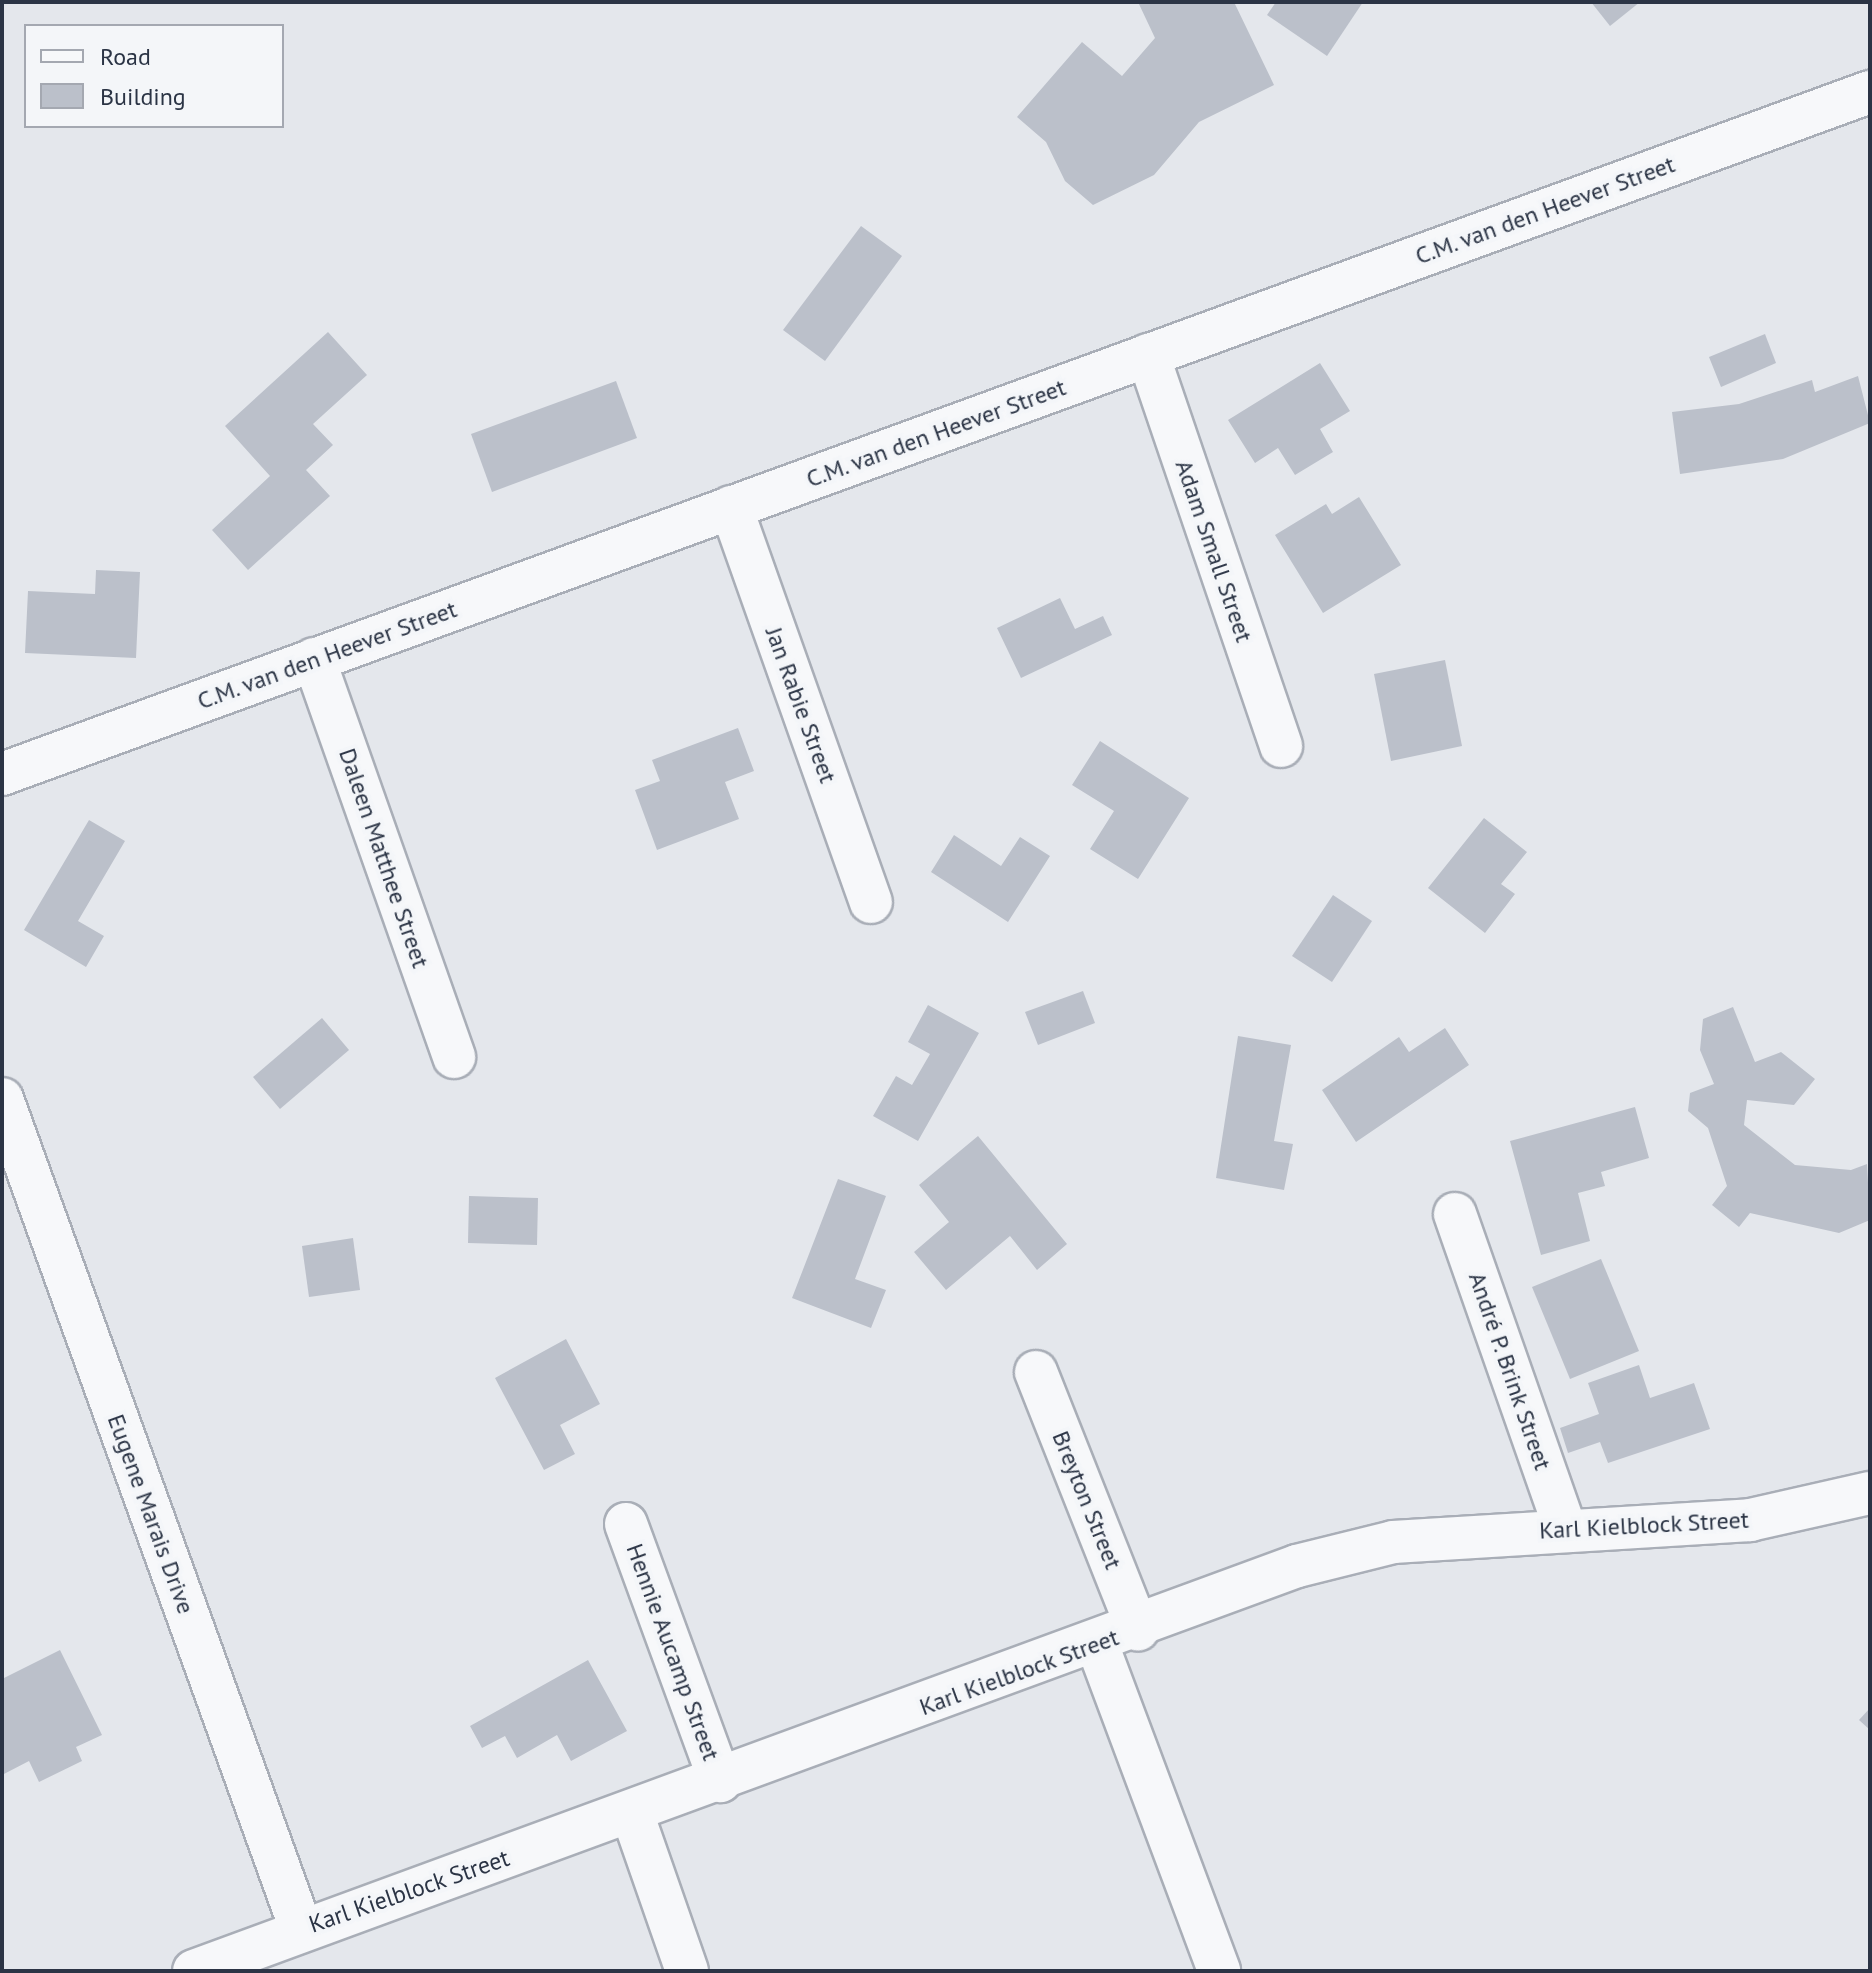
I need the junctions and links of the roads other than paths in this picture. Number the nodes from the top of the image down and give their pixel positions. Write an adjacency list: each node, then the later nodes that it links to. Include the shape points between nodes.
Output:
1 (1870, 92): 2 (street, C.M. van den Heever Street)
2 (1148, 355): 3 (street, C.M. van den Heever Street); 5 (street, Adam Small Street)
3 (731, 507): 4 (street, C.M. van den Heever Street); 7 (street, Jan Rabie Street)
4 (314, 659): 6 (street, C.M. van den Heever Street); 8 (street, Daleen Matthee Street)
5 (1281, 746)
6 (2, 774)
7 (871, 902)
8 (454, 1057)
9 (2, 1099): 19 (street, Eugene Marais Drive)
10 (1455, 1214): 14 (street, André P. Brink Street)
11 (1036, 1372): 15 (street, Breyton Street)
12 (1870, 1493): 14 (street, Karl Kielblock Street, via 1750,1520)
13 (626, 1524): 17 (street, Hennie Aucamp Street)
14 (1565, 1528): 15 (street, Karl Kielblock Street, via 1393,1542 1297,1566)
15 (1138, 1629): 16 (street, Karl Kielblock Street)
16 (1097, 1644): 17 (street, Karl Kielblock Street); 22 (street)
17 (720, 1781): 18 (street, Karl Kielblock Street)
18 (632, 1813): 19 (street, Karl Kielblock Street); 21 (street)
19 (301, 1929): 20 (street, Karl Kielblock Street)
20 (194, 1971)
21 (686, 1971)
22 (1219, 1971)

